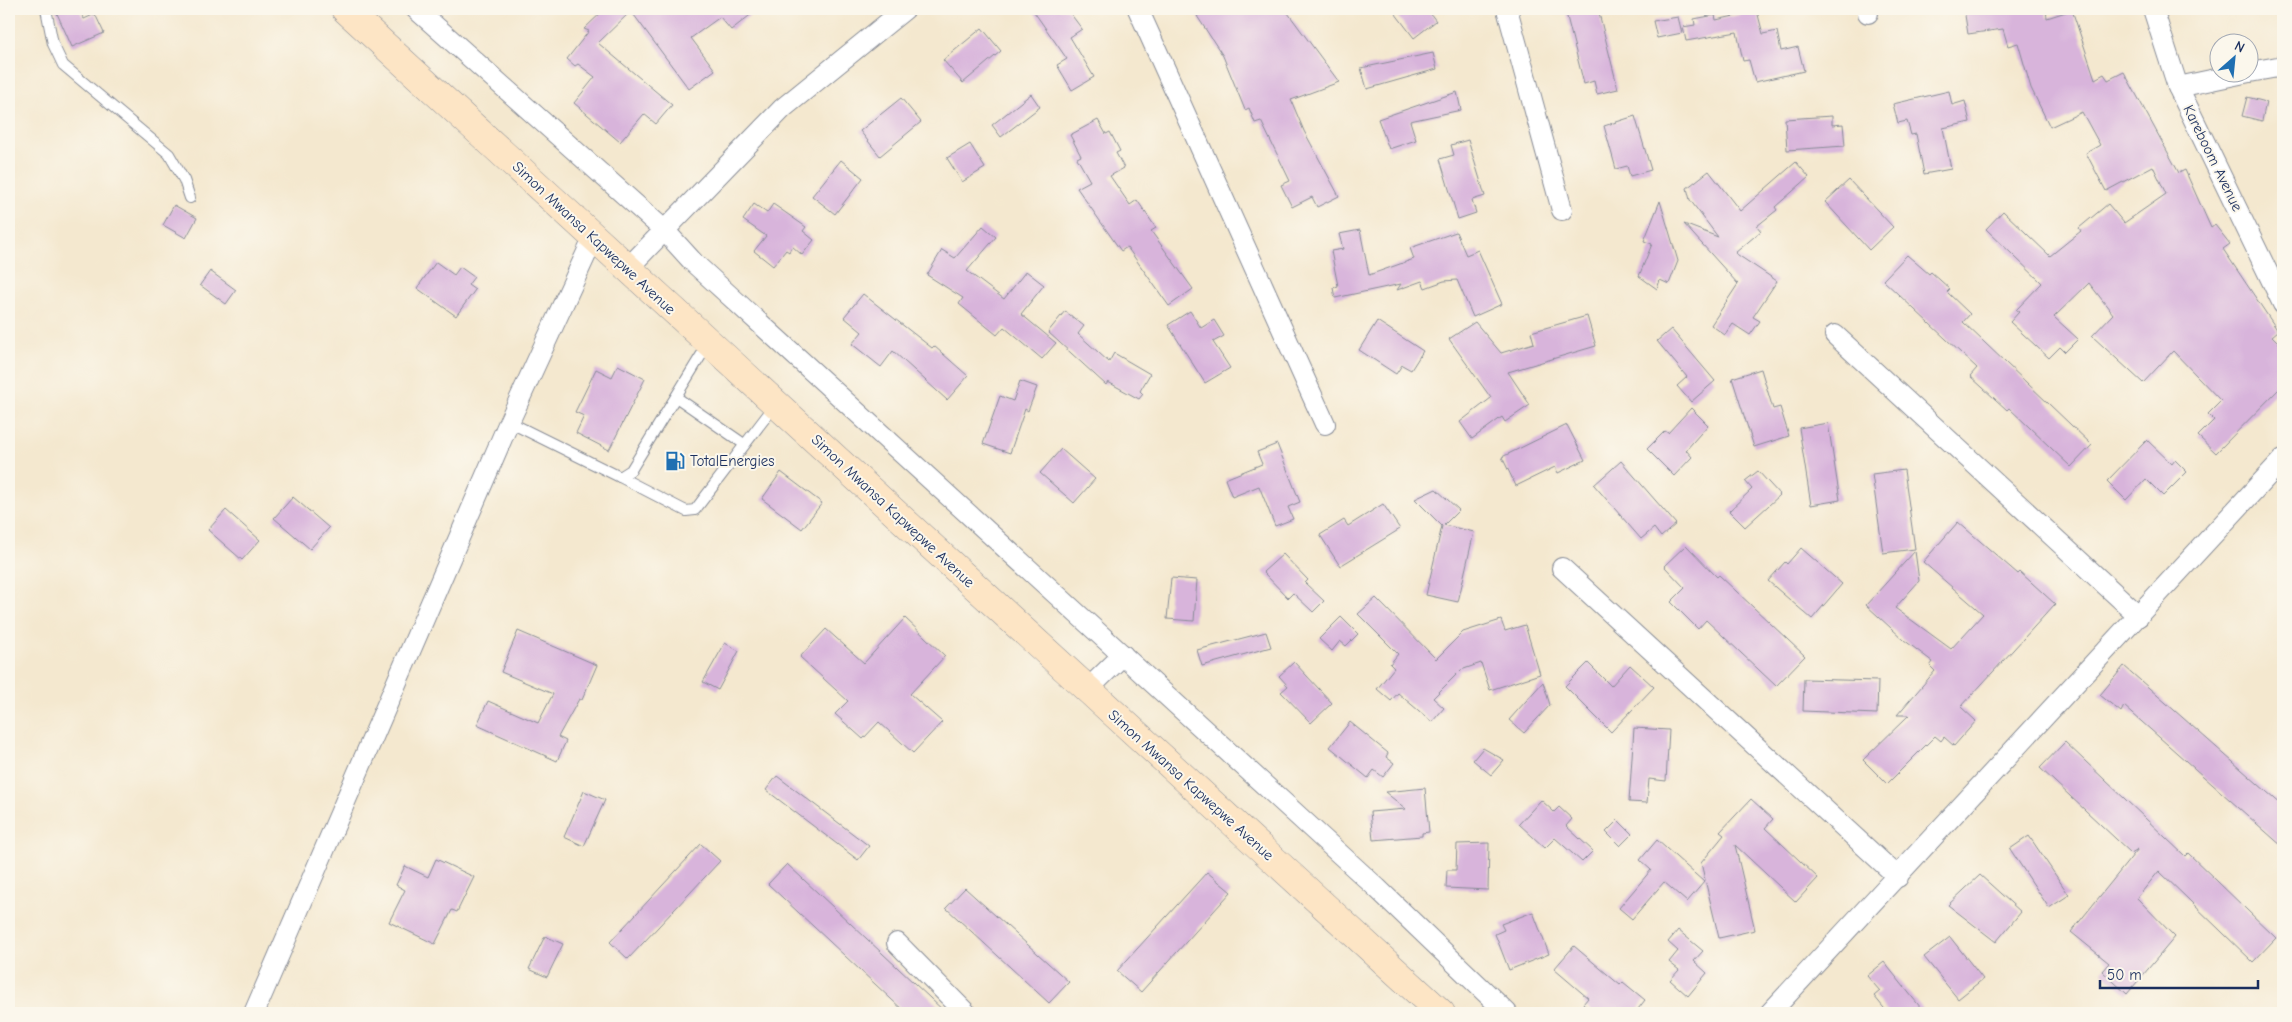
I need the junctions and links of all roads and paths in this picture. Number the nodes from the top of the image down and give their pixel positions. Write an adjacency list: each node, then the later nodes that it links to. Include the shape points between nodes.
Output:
1 (46, 9): 12 (lane, via 53,44 63,64 169,154)
2 (345, 9): 15 (main road, Simon Mwansa Kapwepwe Avenue)
3 (416, 9): 14 (street)
4 (905, 9): 14 (street, via 783,108)
5 (1138, 9): 23 (street)
6 (1507, 9): 13 (street)
7 (2153, 9): 11 (street, Kareboom Avenue)
8 (2283, 66): 9 (street)
9 (2260, 70)
10 (2210, 80): 11 (street)
11 (2178, 87): 17 (street, Kareboom Avenue)
12 (190, 198)
13 (1562, 210)
14 (664, 230): 16 (street); 29 (street, via 694,263)
15 (594, 237): 16 (main road, Simon Mwansa Kapwepwe Avenue); 22 (street)
16 (627, 269): 19 (main road, Simon Mwansa Kapwepwe Avenue)
17 (2283, 304)
18 (1835, 335): 28 (street)
19 (708, 343): 20 (lane); 21 (main road, Simon Mwansa Kapwepwe Avenue)
20 (676, 397): 24 (lane); 26 (lane, via 631,470)
21 (776, 404): 24 (lane); 30 (main road, Simon Mwansa Kapwepwe Avenue)
22 (509, 422): 26 (lane); 33 (street)
23 (1325, 424)
24 (744, 444): 26 (lane, via 695,510 686,510)
25 (2283, 459): 28 (street)
26 (620, 477)
27 (1562, 568): 31 (street)
28 (2139, 616): 31 (street)
29 (1123, 655): 30 (street); 36 (street, via 1377,888)
30 (1087, 690): 35 (main road, Simon Mwansa Kapwepwe Avenue)
31 (1898, 877): 37 (street)
32 (897, 943): 34 (street)
33 (254, 1013)
34 (966, 1013)
35 (1441, 1013)
36 (1507, 1013)
37 (1770, 1013)

